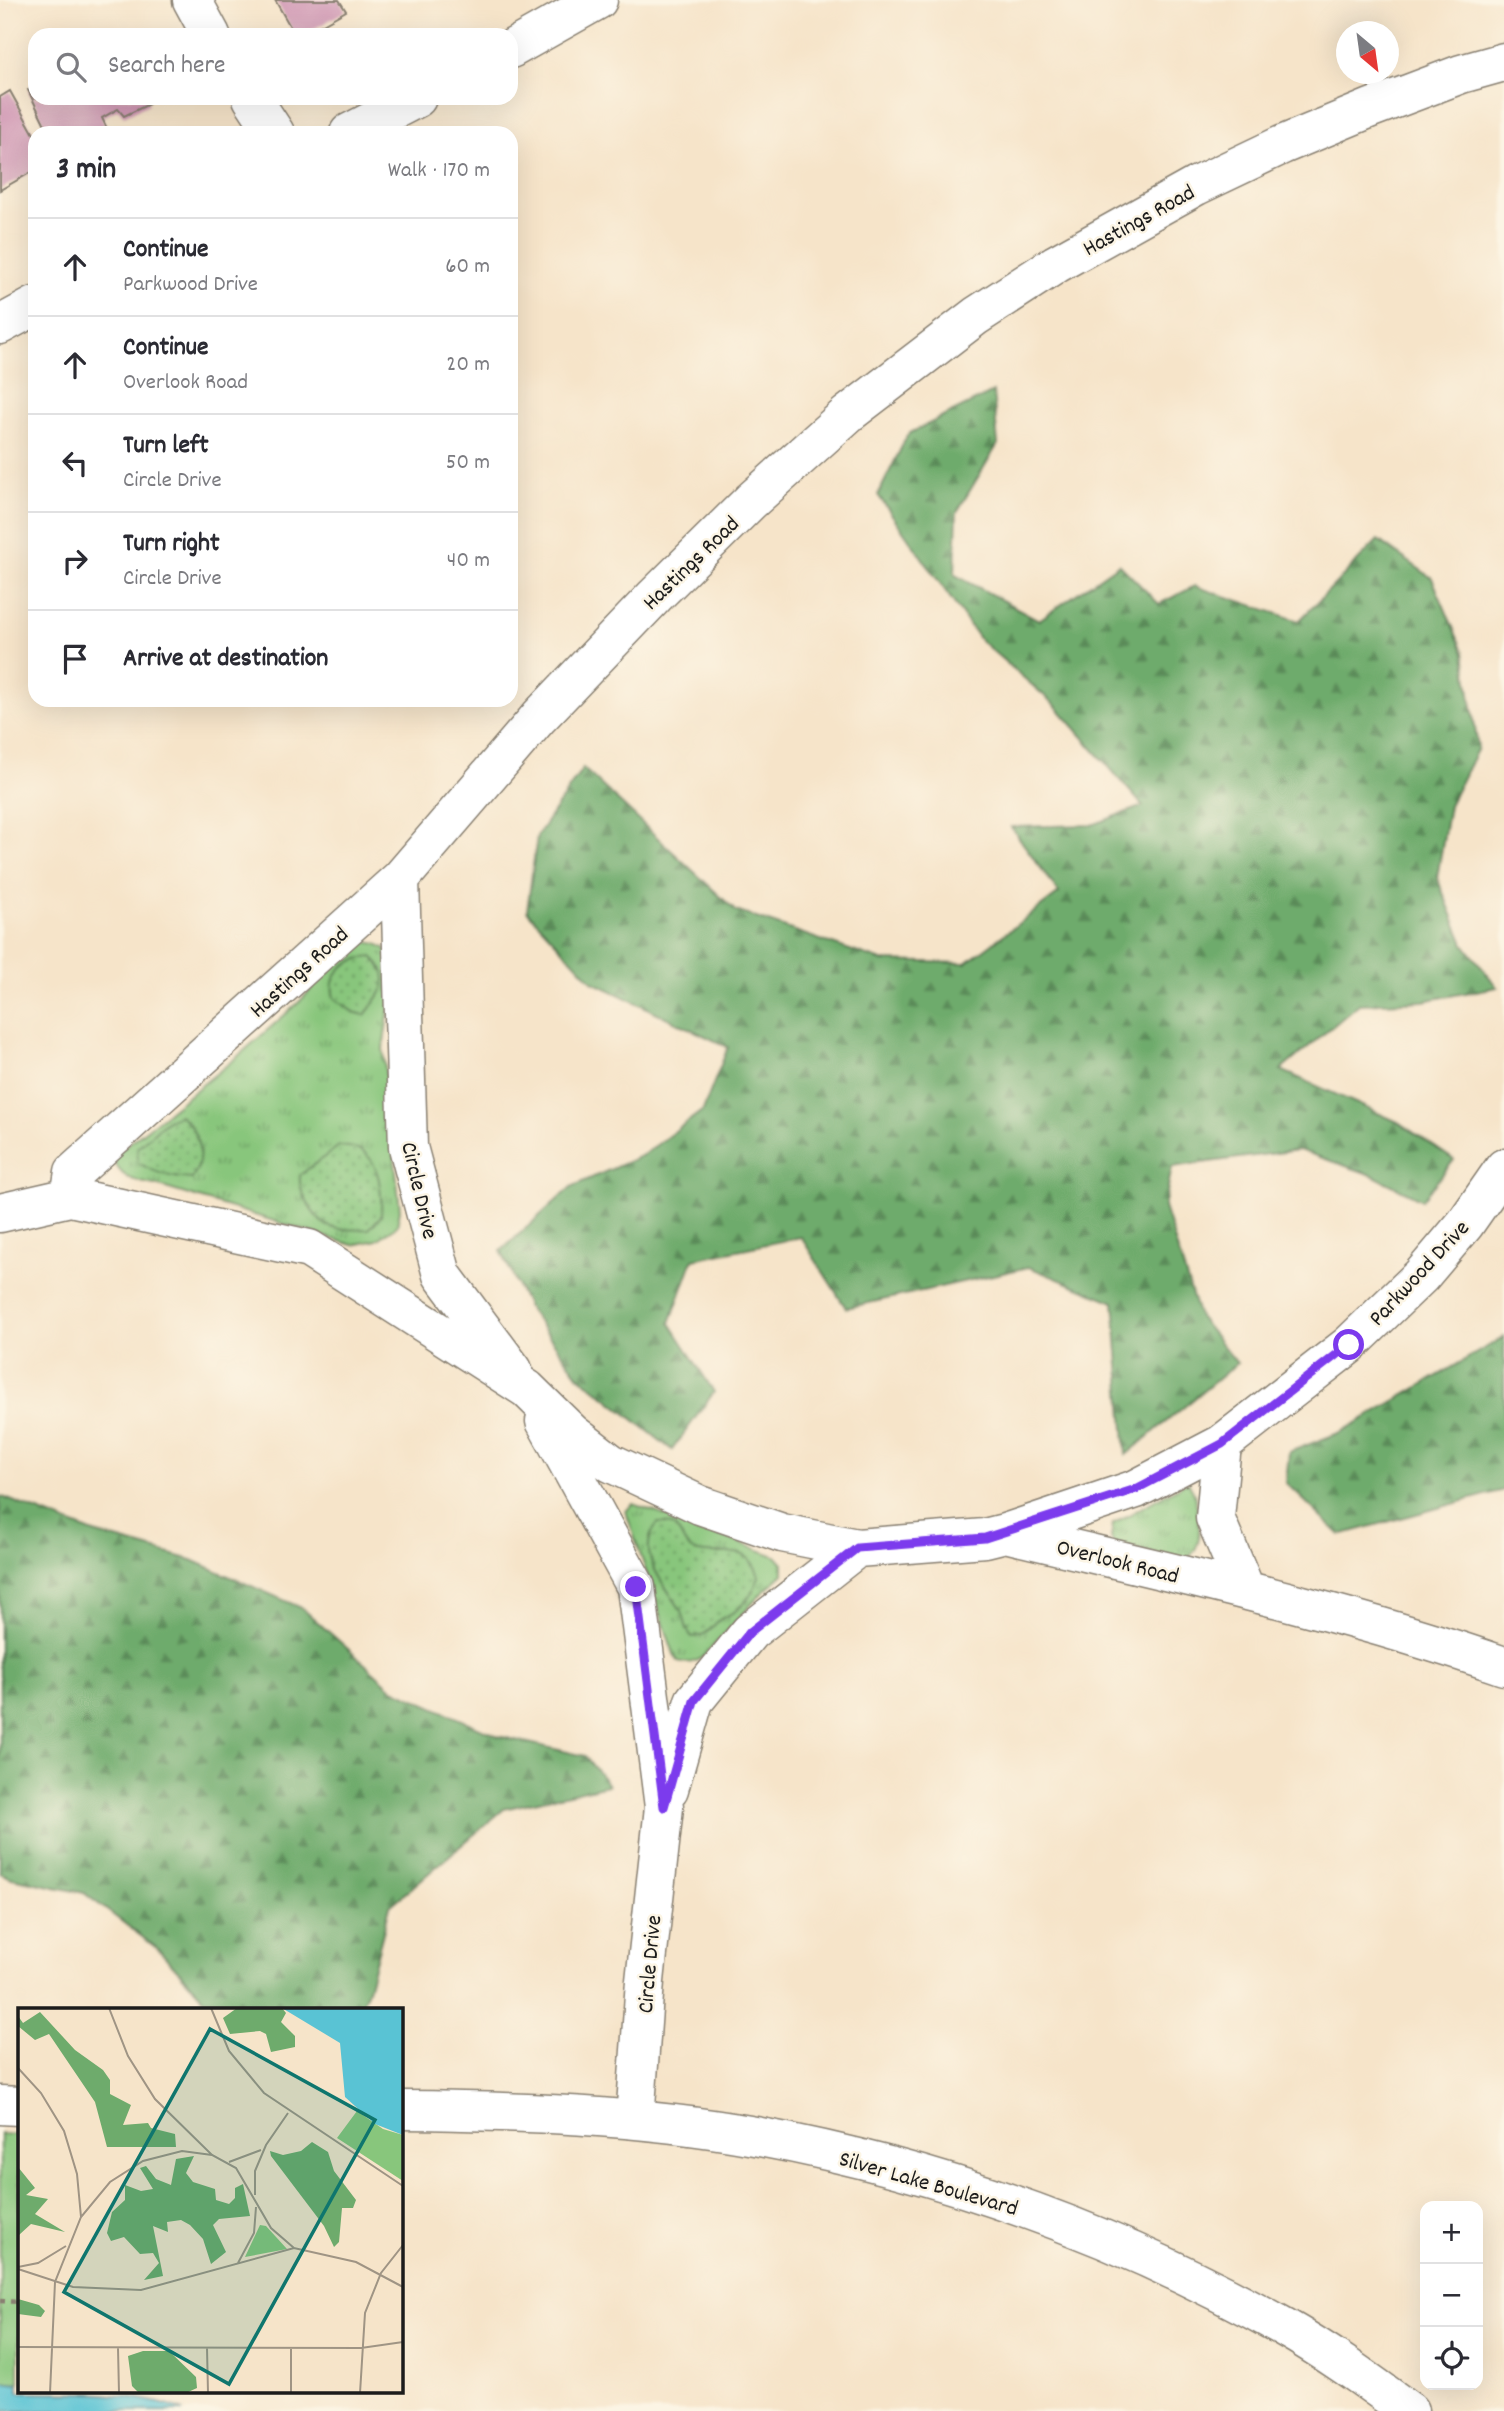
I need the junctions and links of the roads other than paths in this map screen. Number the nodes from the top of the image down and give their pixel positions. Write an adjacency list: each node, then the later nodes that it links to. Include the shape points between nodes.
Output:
1 (192, 0): 3 (street)
2 (598, 0): 4 (street)
3 (207, 28)
4 (518, 45)
5 (1504, 62): 12 (street, Hastings Road, via 1396,98 1196,186 1068,257 976,316 848,415 678,572 539,717)
6 (257, 105): 8 (street)
7 (403, 105): 9 (street)
8 (270, 126)
9 (363, 126)
10 (28, 310): 11 (street)
11 (0, 325)
12 (400, 878): 14 (street, Hastings Road, via 74,1172); 16 (street, Circle Drive, via 408,1147 442,1275)
13 (1504, 1168): 17 (street, Parkwood Drive, via 1421,1276 1349,1345)
14 (70, 1197): 15 (street); 16 (street, Circle Drive, via 309,1250)
15 (0, 1213)
16 (527, 1389): 18 (street, Circle Drive, via 611,1463); 23 (street, Circle Drive, via 636,1587)
17 (1222, 1444): 19 (street, Parkwood Drive, via 1136,1489); 21 (street, via 1215,1518)
18 (727, 1513): 20 (street, Overlook Road, via 782,1533)
19 (1005, 1532): 20 (street, Overlook Road, via 958,1541); 21 (street, Overlook Road)
20 (857, 1548): 23 (street, Circle Drive, via 750,1632 694,1701)
21 (1246, 1591): 22 (street, Overlook Road)
22 (1504, 1666)
23 (664, 1807): 27 (street, Circle Drive)
24 (0, 2105): 25 (street)
25 (18, 2106)
26 (402, 2110): 27 (street, Silver Lake Boulevard)
27 (635, 2120): 28 (street, Silver Lake Boulevard, via 754,2136 855,2158 1000,2200 1103,2239 1224,2296 1358,2373)
28 (1409, 2411)

